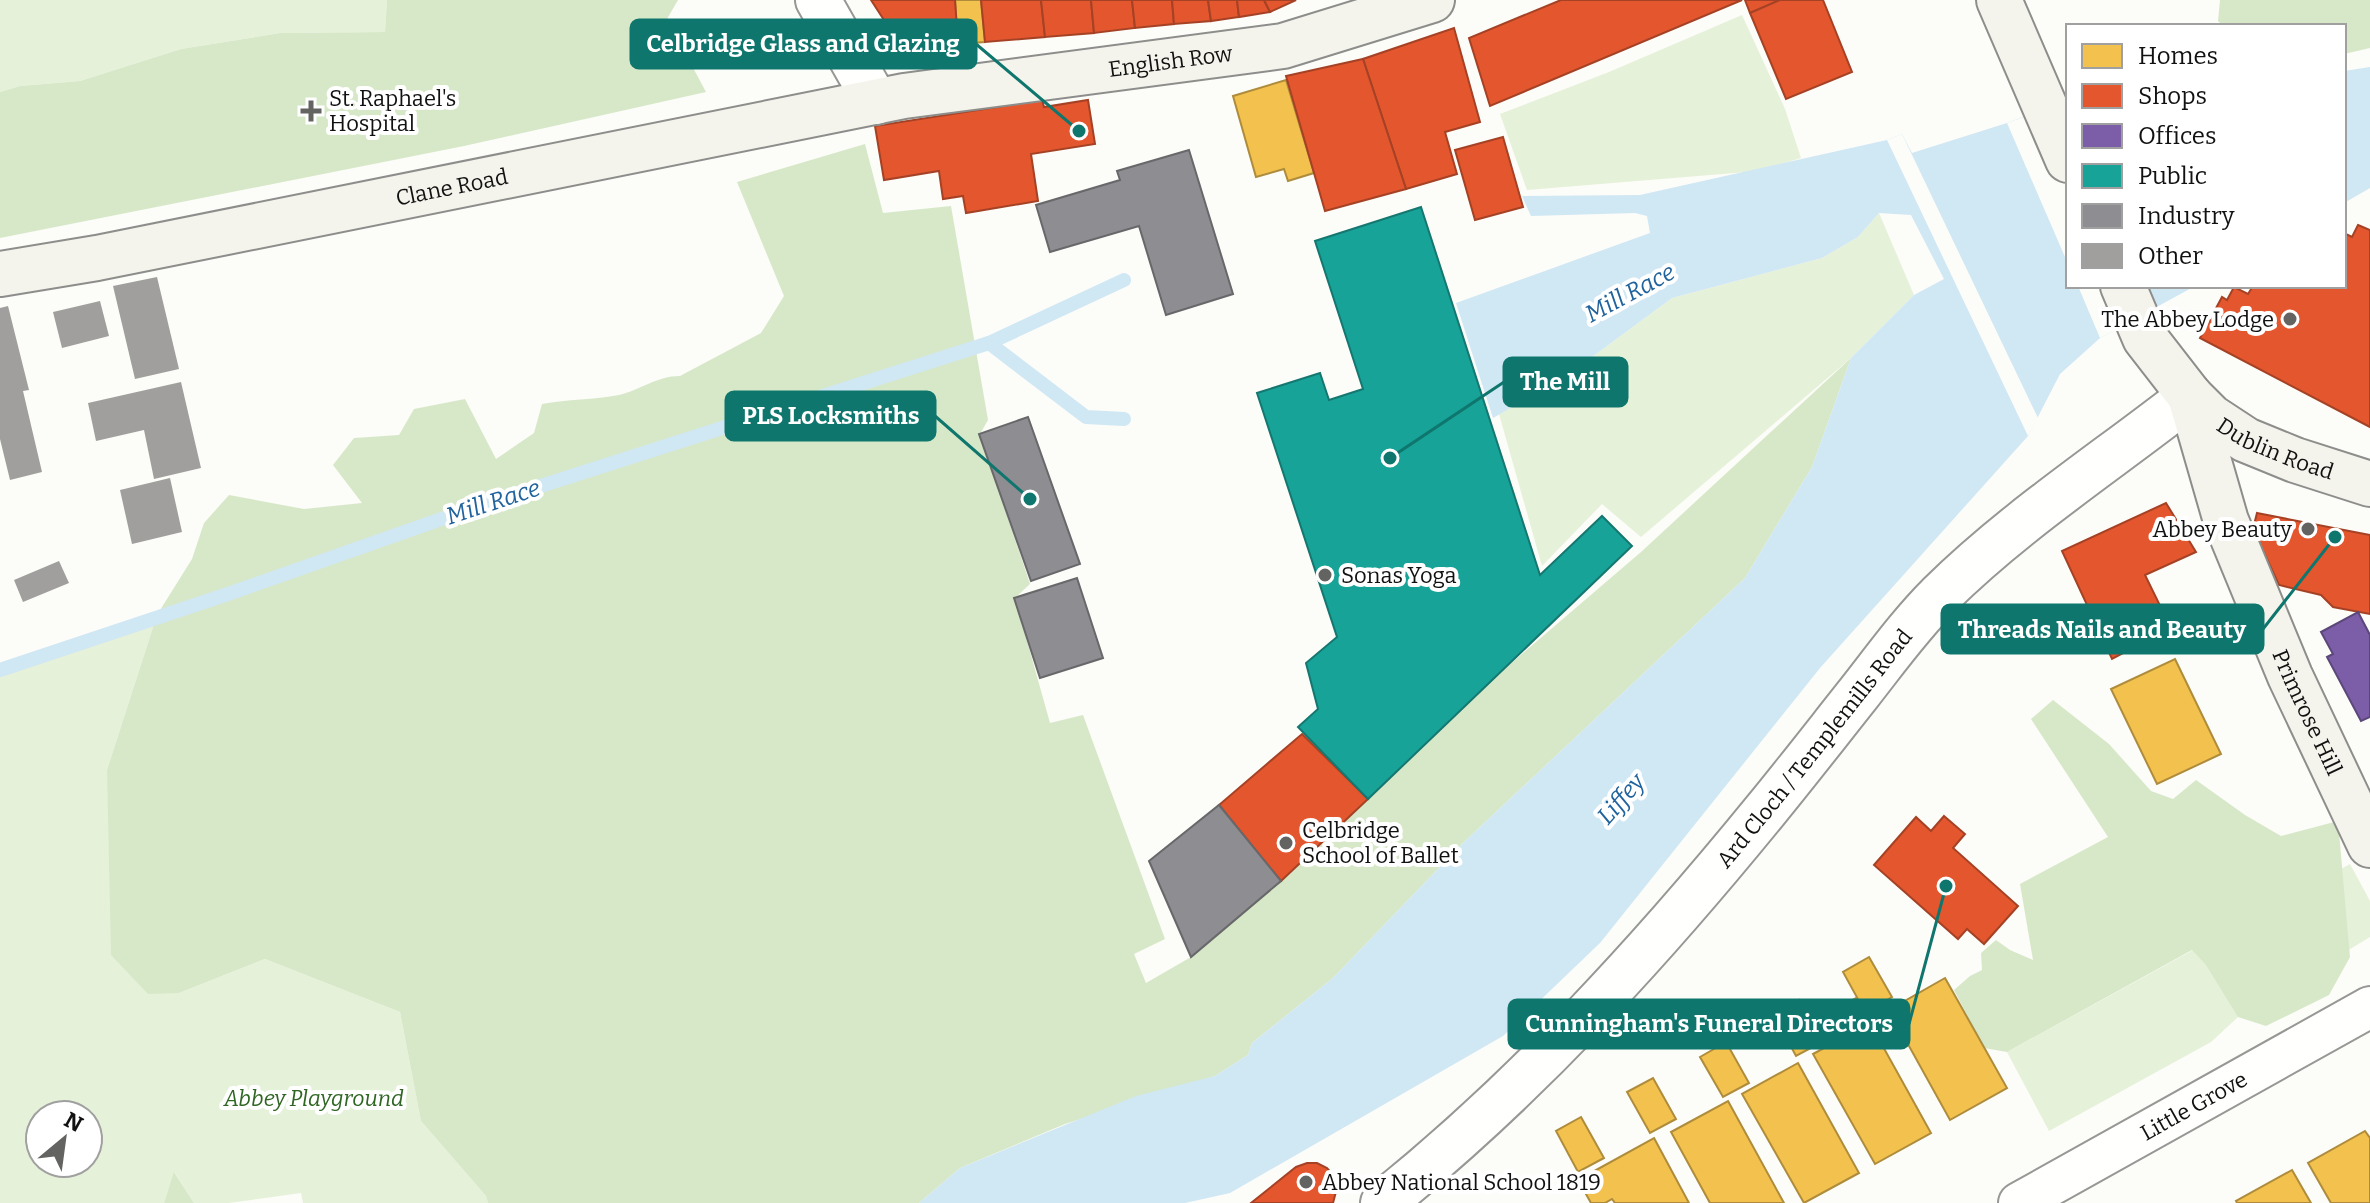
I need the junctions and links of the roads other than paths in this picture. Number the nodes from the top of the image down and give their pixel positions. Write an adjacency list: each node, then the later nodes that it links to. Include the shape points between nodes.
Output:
1 (818, 0): 4 (street)
2 (1432, 0): 4 (main road, English Row, via 1283,46)
3 (1999, 0): 5 (main road)
4 (890, 99): 6 (main road, Clane Road)
5 (2066, 155)
6 (0, 274)
7 (2124, 288): 8 (main road, via 2145,338)
8 (2190, 396): 9 (main road, Dublin Road, via 2246,440); 10 (main road, Primrose Hill, via 2226,521 2290,676); 12 (street, Ard Cloch / Templemills Road, via 2012,531 1939,596 1687,906 1612,990 1467,1131)
9 (2370, 484)
10 (2370, 845)
11 (2370, 1007): 13 (street, Little Grove)
12 (1383, 1203)
13 (2019, 1203)

